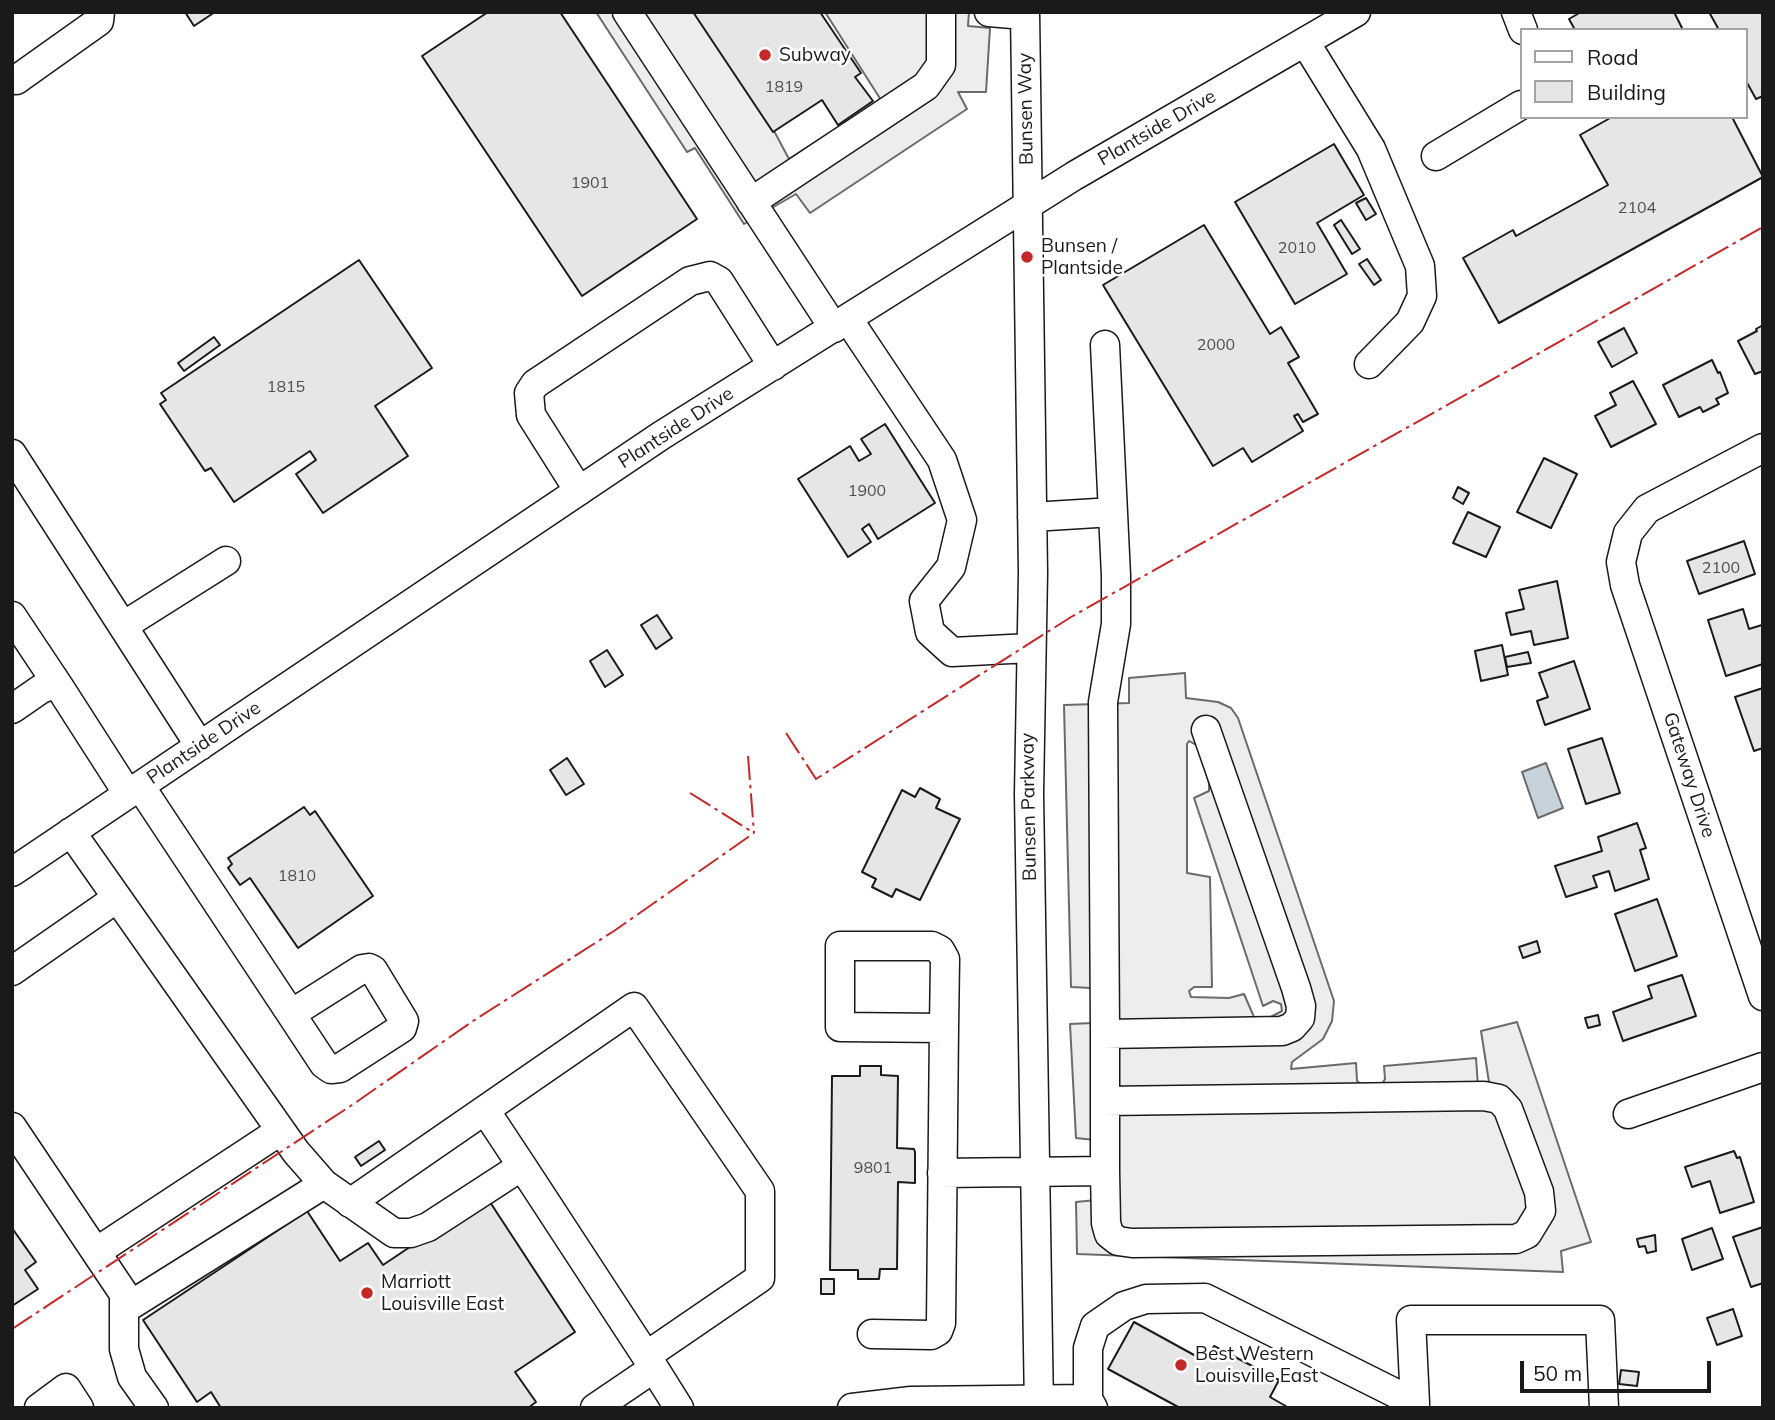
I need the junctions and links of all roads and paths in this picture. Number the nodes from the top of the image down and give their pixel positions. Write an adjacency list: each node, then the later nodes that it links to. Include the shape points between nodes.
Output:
1 (100, 12): 8 (street, via 99,21)
2 (627, 12): 11 (street)
3 (941, 12): 11 (street, via 941,65 926,86)
4 (989, 12): 6 (street)
5 (1356, 12): 7 (street, Plantside Drive)
6 (1025, 13): 12 (street, Bunsen Way)
7 (1305, 42): 12 (street, Plantside Drive); 15 (street, via 1371,149 1420,266 1422,296 1410,323)
8 (12, 79)
9 (1520, 106): 10 (street)
10 (1436, 156)
11 (751, 202): 13 (street)
12 (1029, 206): 13 (street, Plantside Drive); 21 (street, Bunsen Parkway)
13 (841, 324): 16 (street, Plantside Drive); 25 (street, via 942,460 961,520 951,567 924,601 930,632 951,652)
14 (1105, 345): 20 (street)
15 (1369, 364)
16 (773, 366): 19 (street, Plantside Drive); 19 (street, via 719,281 701,277 679,288 535,384 529,393 531,415)
17 (1763, 448): 35 (street, Gateway Drive, via 1647,509 1628,533 1622,552 1625,585)
18 (12, 454): 24 (street)
19 (579, 491): 29 (street, Plantside Drive)
20 (1113, 512): 21 (street); 38 (street, via 1116,624 1103,702)
21 (1031, 517): 25 (street, Bunsen Parkway)
22 (226, 562): 24 (street)
23 (12, 616): 26 (street)
24 (123, 626): 29 (street)
25 (1030, 648): 47 (street, Bunsen Parkway)
26 (60, 688): 27 (street, via 41,689); 30 (street)
27 (12, 709)
28 (1206, 730): 38 (street, via 1296,988 1300,1018 1282,1031)
29 (200, 746): 30 (street, Plantside Drive)
30 (134, 790): 31 (street, Plantside Drive); 36 (street)
31 (71, 832): 32 (street, Plantside Drive); 33 (street)
32 (12, 872)
33 (117, 898): 34 (street); 44 (street)
34 (12, 971)
35 (1763, 996)
36 (290, 1014)
37 (944, 1028): 37 (street, via 944,958 940,950 932,946 840,946 840,1027); 48 (street)
38 (1105, 1034): 40 (street)
39 (1763, 1067): 42 (street)
40 (1105, 1101): 46 (street); 46 (street, via 1499,1099 1508,1109 1539,1192 1541,1211 1528,1234 1516,1239 1118,1241 1109,1234 1106,1223)
41 (485, 1110): 45 (street); 50 (street); 54 (street, via 634,1007 760,1191 760,1278)
42 (1628, 1114)
43 (12, 1126): 51 (street)
44 (280, 1130): 49 (street); 51 (street)
45 (522, 1166): 50 (street, via 428,1227 411,1233 394,1233); 54 (street)
46 (1105, 1171): 47 (street)
47 (1035, 1172): 48 (street); 55 (street, Bunsen Parkway)
48 (942, 1173): 53 (street, via 938,1331 931,1335)
49 (324, 1184): 50 (street); 52 (street)
50 (350, 1203)
51 (96, 1252): 52 (street, via 124,1294)
52 (126, 1308): 60 (street, via 124,1349 132,1377)
53 (872, 1334)
54 (650, 1362): 61 (street); 62 (street)
55 (1039, 1403): 56 (street); 63 (street, via 911,1401)
56 (1091, 1403): 57 (street, via 1088,1348 1095,1326 1124,1306 1146,1299 1205,1297)
57 (1415, 1405): 64 (street, via 1411,1320 1600,1320)
58 (39, 1408): 59 (street, via 66,1388)
59 (79, 1408)
60 (153, 1408)
61 (595, 1408)
62 (679, 1408)
63 (852, 1408)
64 (1604, 1408)

